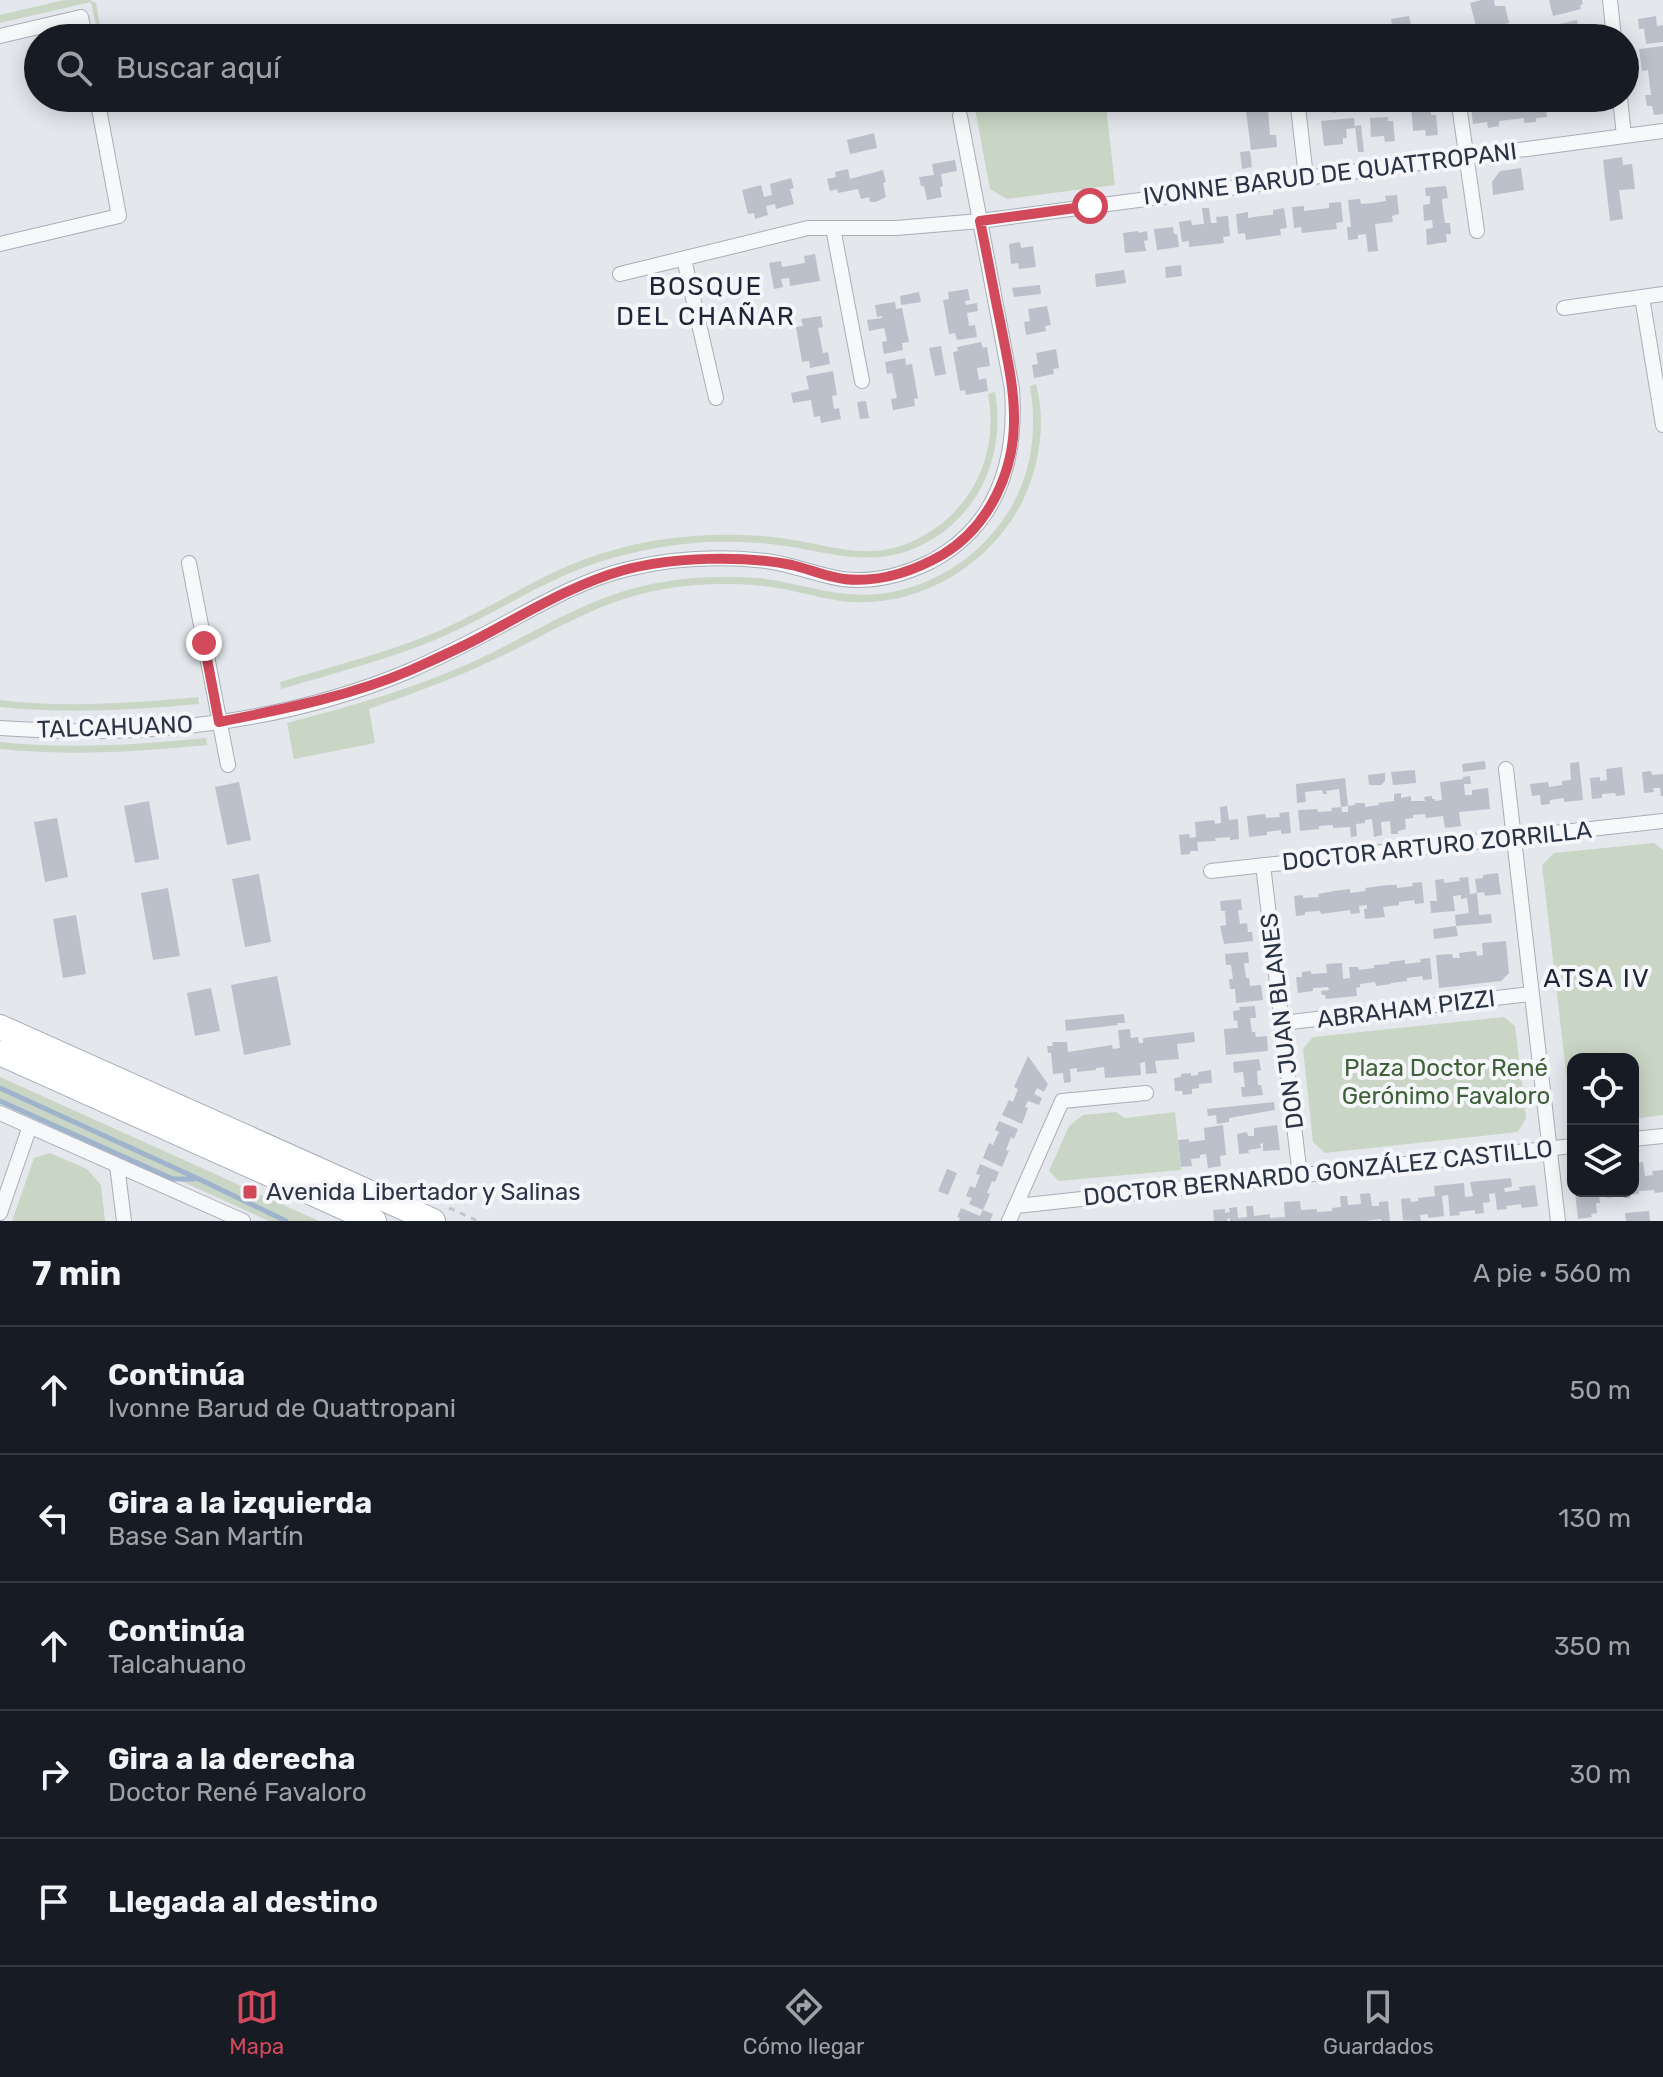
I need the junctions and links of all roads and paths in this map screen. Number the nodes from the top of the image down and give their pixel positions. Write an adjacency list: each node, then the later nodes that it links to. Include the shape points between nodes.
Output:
1 (1610, 0): 4 (street)
2 (51, 24): 3 (street, via 81,17)
3 (82, 24)
4 (1613, 24)
5 (24, 30): 6 (street)
6 (0, 36)
7 (100, 112): 19 (street, via 119,216)
8 (1299, 112): 15 (street)
9 (1460, 112): 14 (street)
10 (1621, 112): 13 (street)
11 (960, 116): 16 (street, TALCAHUANO)
12 (1663, 131): 13 (street, IVONNE BARUD DE QUATTROPANI)
13 (1624, 136): 14 (street, IVONNE BARUD DE QUATTROPANI)
14 (1466, 156): 15 (street, IVONNE BARUD DE QUATTROPANI); 18 (street)
15 (1306, 177): 16 (street, IVONNE BARUD DE QUATTROPANI)
16 (980, 221): 17 (street, IVONNE BARUD DE QUATTROPANI); 29 (street, TALCAHUANO, via 1014,416 1003,481 972,531 949,550 928,563 865,581 767,561 699,558 628,569 594,579 409,671 317,701)
17 (833, 228): 20 (street, IVONNE BARUD DE QUATTROPANI, via 808,228); 25 (street)
18 (1477, 231)
19 (0, 244)
20 (684, 259): 21 (street, IVONNE BARUD DE QUATTROPANI); 26 (street)
21 (620, 274)
22 (1663, 294): 23 (street)
23 (1642, 297): 24 (street); 27 (street)
24 (1564, 308)
25 (862, 381)
26 (716, 398)
27 (1663, 425)
28 (189, 563): 29 (street)
29 (219, 722): 30 (street, TALCAHUANO, via 151,730); 31 (street)
30 (0, 728)
31 (228, 765)
32 (1506, 769): 34 (street)
33 (1663, 821): 34 (street, DOCTOR ARTURO ZORRILLA)
34 (1514, 838): 35 (street, DOCTOR ARTURO ZORRILLA); 37 (street)
35 (1263, 865): 36 (street, DOCTOR ARTURO ZORRILLA); 38 (street, DON JUAN BLANES)
36 (1211, 871)
37 (1530, 994): 38 (street, ABRAHAM PIZZI); 47 (street)
38 (1282, 1023): 49 (street, DON JUAN BLANES)
39 (0, 1027): 52 (main road)
40 (0, 1053): 52 (main road)
41 (1146, 1093): 50 (street, via 1062,1101)
42 (0, 1113): 43 (street)
43 (30, 1126): 48 (street); 51 (street)
44 (1663, 1136): 45 (street)
45 (1639, 1138)
46 (1567, 1146): 47 (street, DOCTOR BERNARDO GONZÁLEZ CASTILLO)
47 (1549, 1148): 49 (street, DOCTOR BERNARDO GONZÁLEZ CASTILLO); 57 (street)
48 (117, 1165): 53 (street); 54 (street)
49 (1300, 1176): 50 (street, DOCTOR BERNARDO GONZÁLEZ CASTILLO)
50 (1016, 1206): 56 (street)
51 (0, 1213)
52 (368, 1213): 55 (main road)
53 (124, 1221)
54 (243, 1221)
55 (433, 1221)
56 (1009, 1221)
57 (1558, 1221)

